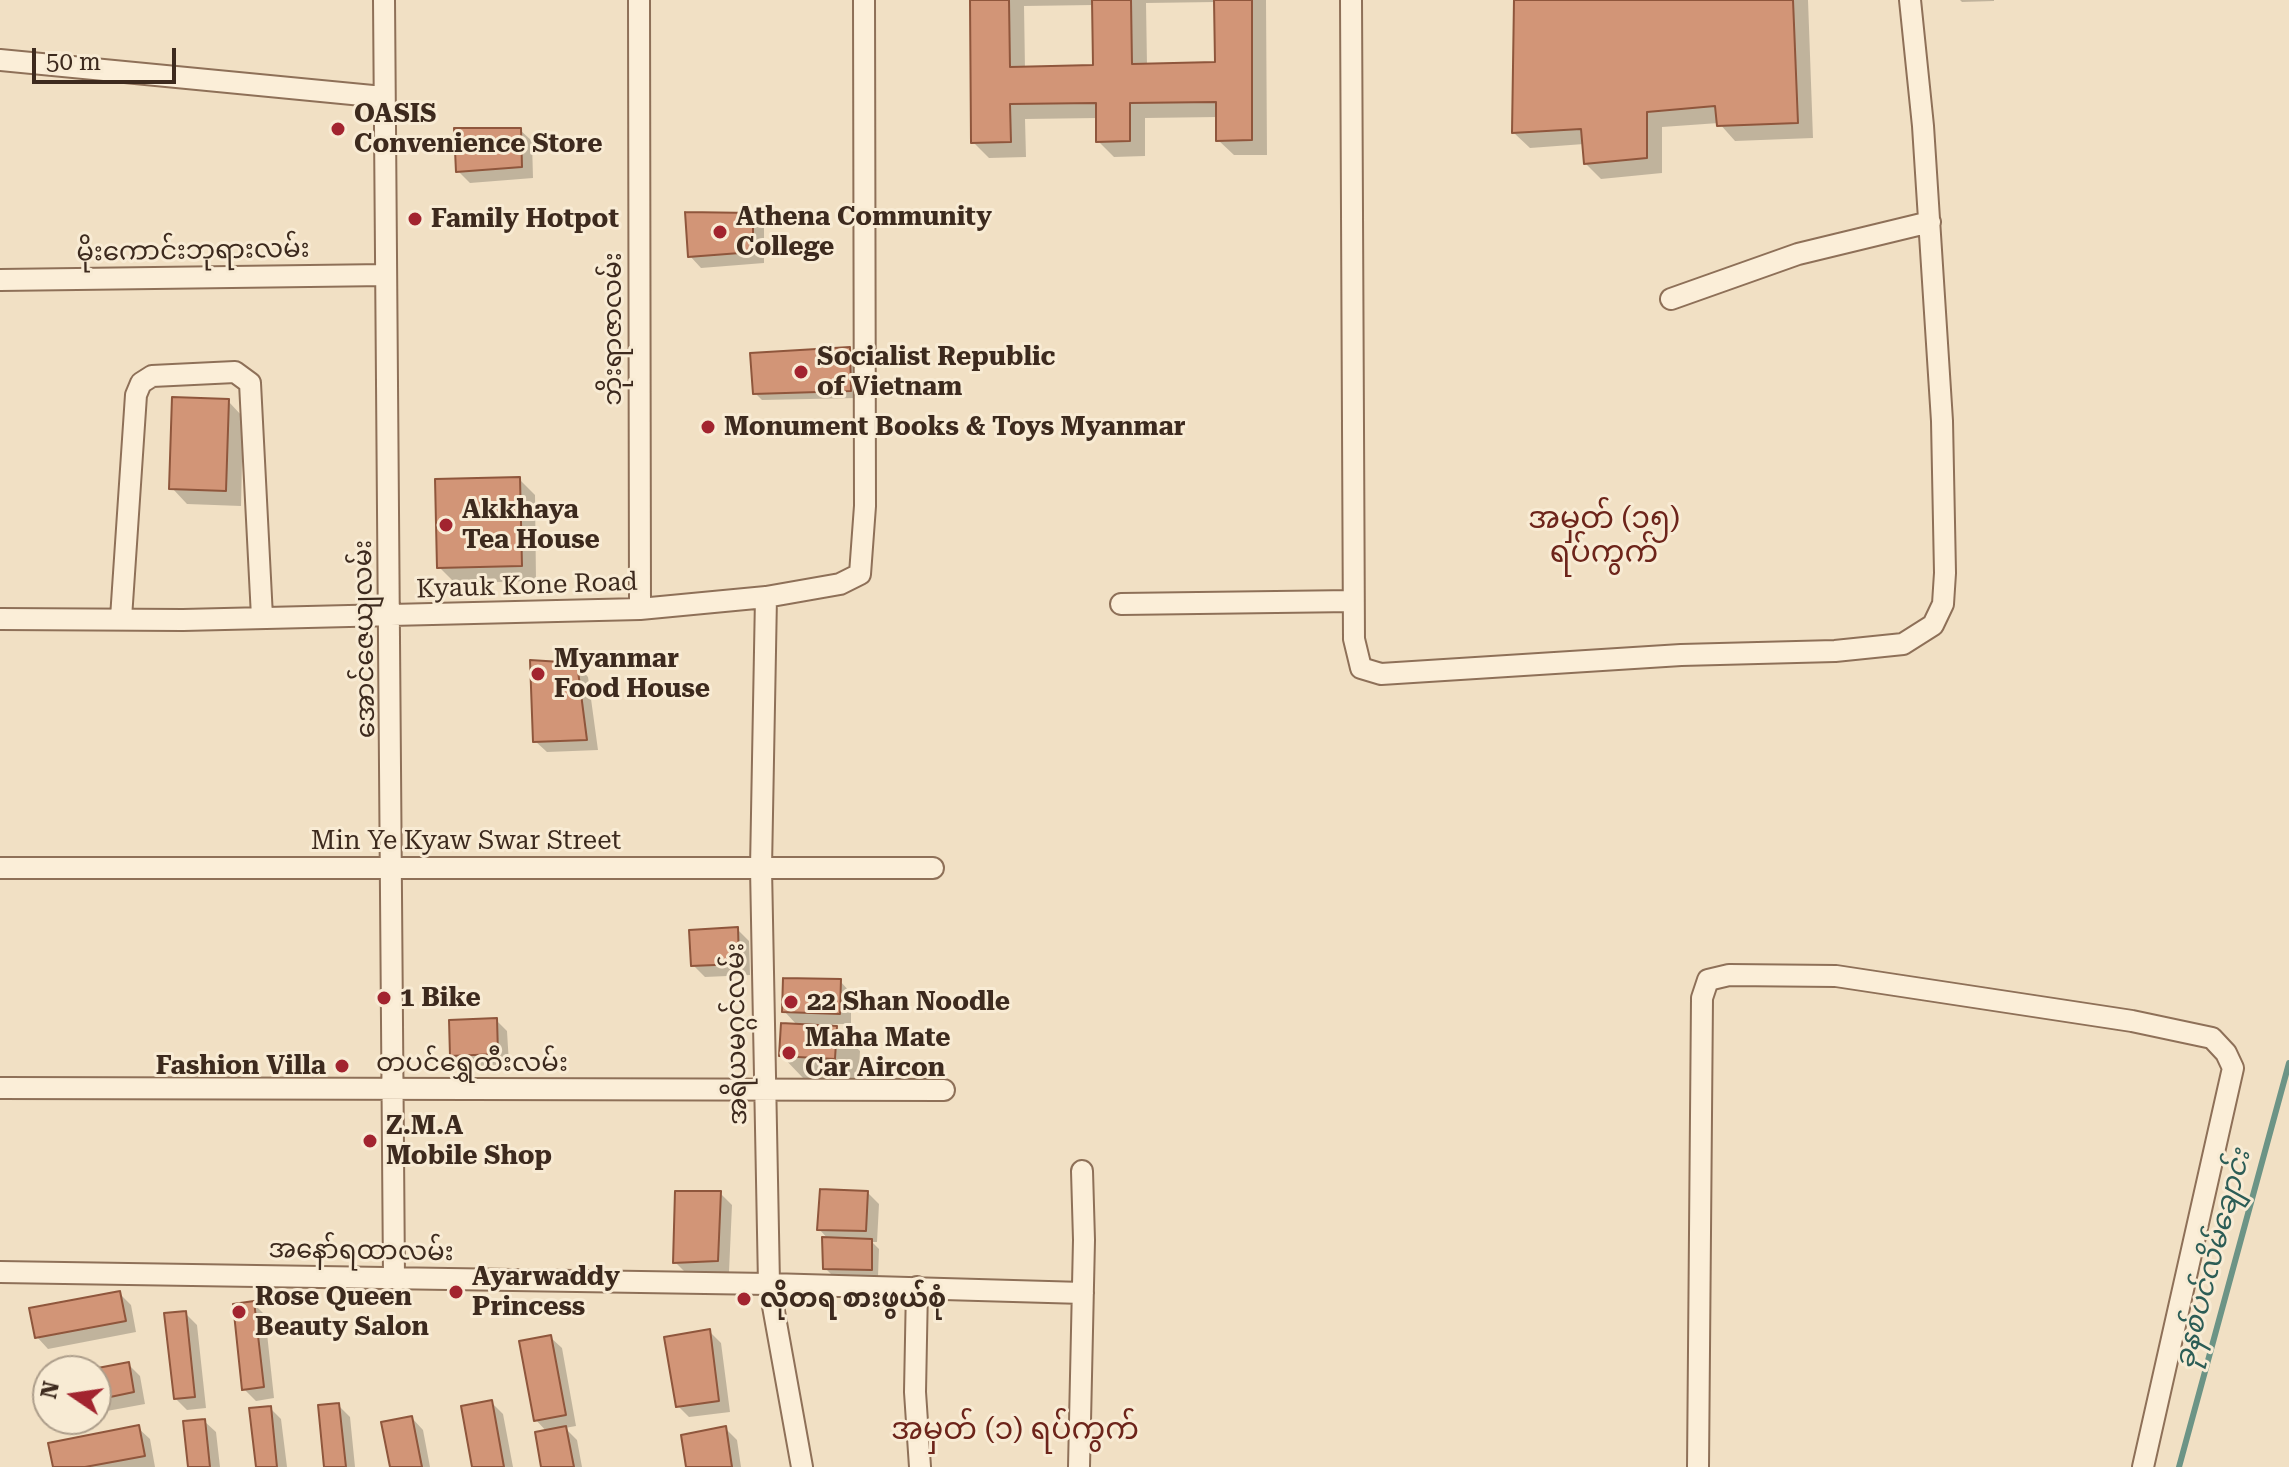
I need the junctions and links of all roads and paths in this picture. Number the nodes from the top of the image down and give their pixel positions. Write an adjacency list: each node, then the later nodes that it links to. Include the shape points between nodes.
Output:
1 (384, 0): 7 (street, အောင်ဇေယျလမ်း)
2 (639, 0): 15 (street, ဘိုးရာဇာလမ်း)
3 (864, 0): 12 (street, Kyauk Kone Road, via 865,506 860,574 840,584)
4 (1351, 0): 13 (street)
5 (1910, 0): 8 (street)
6 (0, 60): 7 (street)
7 (383, 97): 9 (street, အောင်ဇေယျလမ်း)
8 (1930, 222): 11 (street, via 1798,254); 13 (street, via 1945,573 1943,604 1933,625 1903,644 1835,651 1381,674 1361,668)
9 (386, 275): 10 (street, မိုးကောင်းဘုရားလမ်း); 16 (street, အောင်ဇေယျလမ်း)
10 (0, 280)
11 (1671, 299)
12 (766, 597): 15 (street, Kyauk Kone Road); 22 (street, အရိယမဂ္ဂင်လမ်း)
13 (1353, 601): 14 (street)
14 (1121, 604)
15 (640, 609): 16 (street, Kyauk Kone Road)
16 (391, 616): 17 (street, Kyauk Kone Road); 20 (street, အောင်ဇေယျလမ်း)
17 (262, 617): 18 (street, Kyauk Kone Road); 18 (street, via 250,383 235,372 152,376 141,383)
18 (121, 618): 19 (street, Kyauk Kone Road)
19 (0, 619)
20 (394, 867): 21 (street, Min Ye Kyaw Swar Street); 22 (street, Min Ye Kyaw Swar Street); 26 (street, အောင်ဇေယျလမ်း)
21 (0, 868)
22 (761, 868): 23 (street, Min Ye Kyaw Swar Street); 25 (street, အရိယမဂ္ဂင်လမ်း)
23 (933, 868)
24 (0, 1088): 26 (street, တပင်ရွှေထီးလမ်း)
25 (764, 1088): 26 (street, တပင်ရွှေထီးလမ်း); 27 (street, တပင်ရွှေထီးလမ်း); 31 (street, အရိယမဂ္ဂင်လမ်း)
26 (394, 1089): 30 (street, အောင်ဇေယျလမ်း)
27 (944, 1090)
28 (1082, 1171): 33 (street)
29 (0, 1272): 30 (street, အနော်ရထာလမ်း)
30 (394, 1277): 31 (street, အနော်ရထာလမ်း)
31 (769, 1284): 32 (street, အနော်ရထာလမ်း); 34 (street, အရိယမဂ္ဂင်လမ်း)
32 (917, 1287): 33 (street, အနော်ရထာလမ်း); 35 (street)
33 (1083, 1293): 36 (street)
34 (802, 1467)
35 (920, 1467)
36 (1079, 1467)
37 (1698, 1467): 38 (street, via 1702,998 1708,980 1729,975 1836,976 2132,1021 2212,1038 2226,1053 2233,1068)
38 (2143, 1467)

